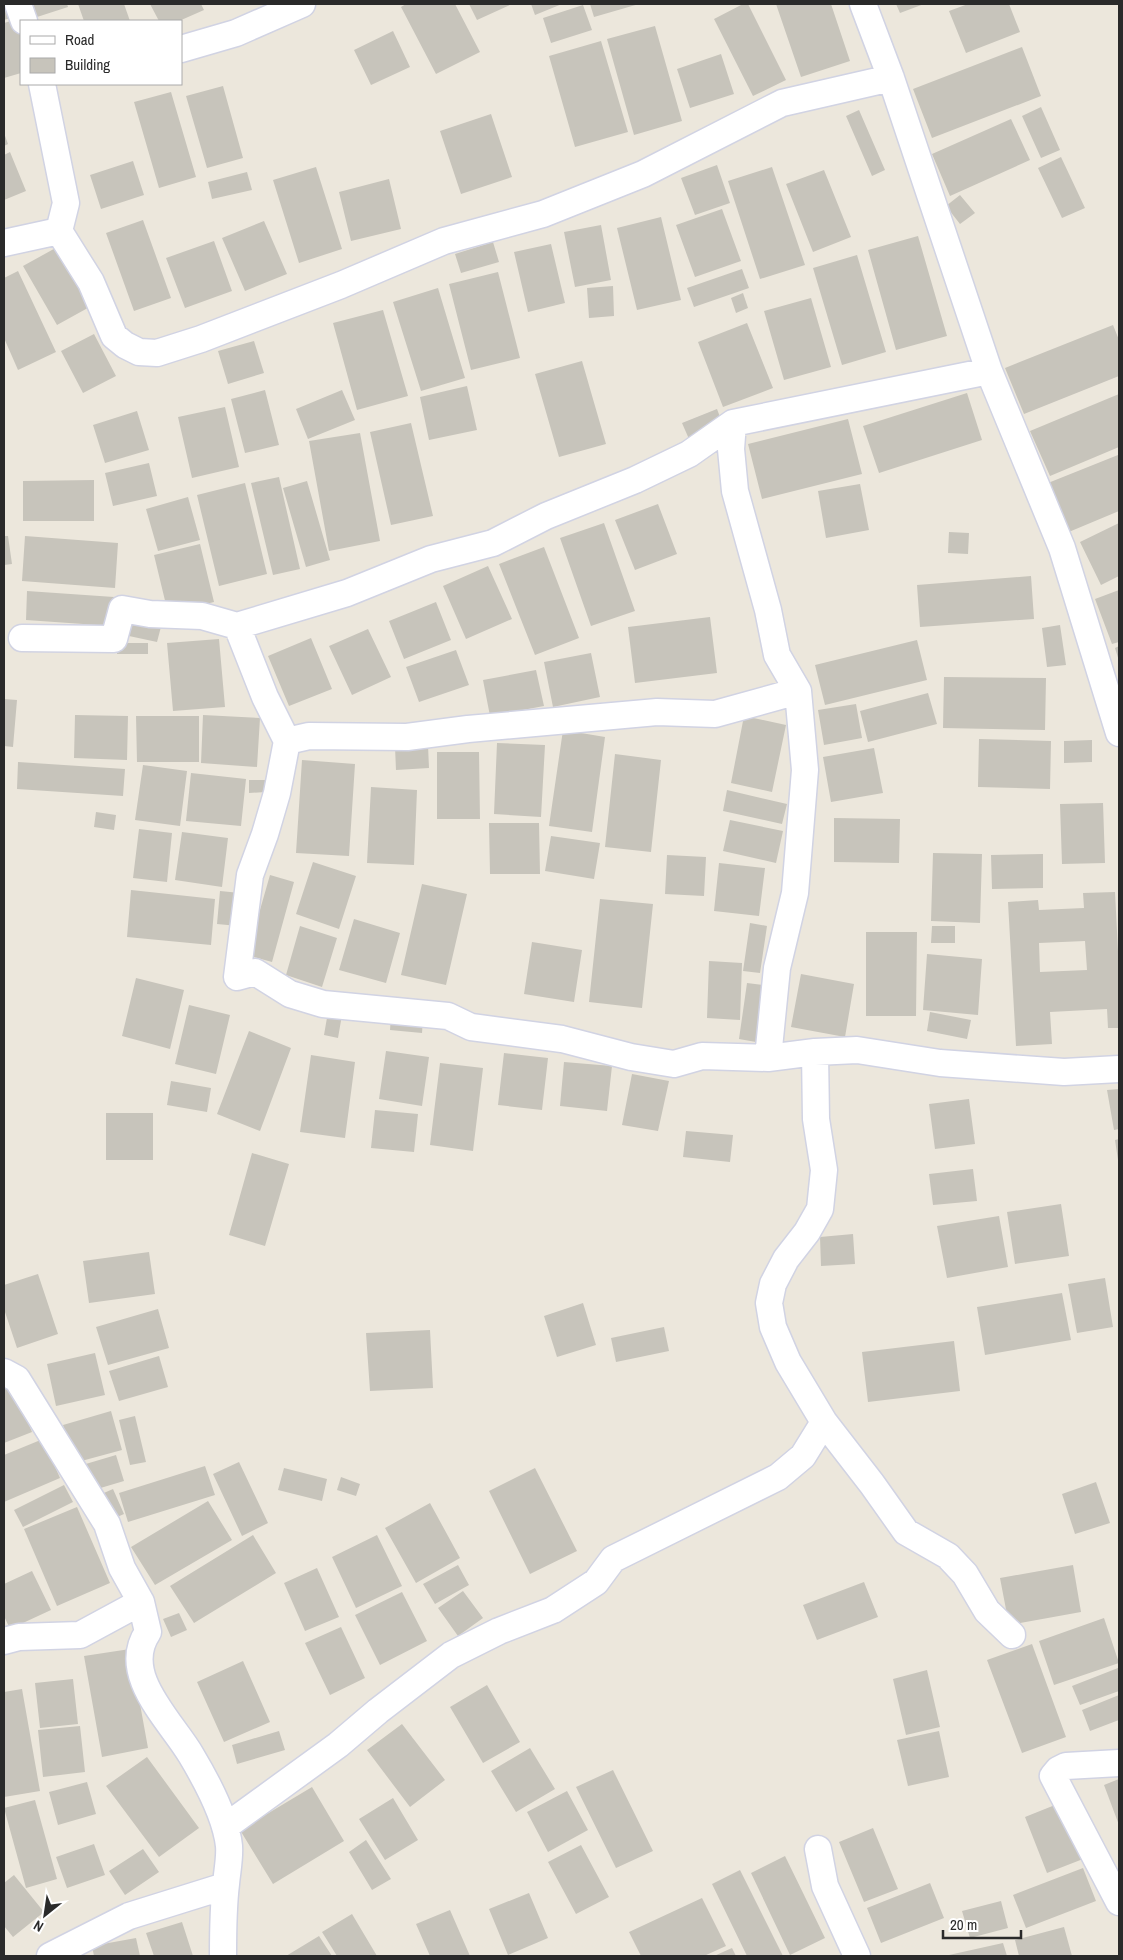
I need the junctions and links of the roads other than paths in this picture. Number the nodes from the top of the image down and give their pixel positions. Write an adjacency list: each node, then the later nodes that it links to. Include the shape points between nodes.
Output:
1 (18, 4): 4 (street)
2 (302, 4): 5 (street, via 236,33)
3 (863, 4): 6 (street)
4 (24, 20)
5 (182, 49)
6 (891, 78): 8 (street, via 782,103 642,174 552,210 444,241 340,285 157,353 139,352 114,336 91,282); 10 (street)
7 (50, 86): 8 (street, via 66,203)
8 (59, 231): 9 (street)
9 (4, 243)
10 (989, 371): 11 (street); 15 (street, via 1062,548)
11 (733, 423): 12 (street, via 681,458 493,542 431,559 347,593); 14 (street, via 734,492 768,610 777,655)
12 (236, 626): 13 (street, via 202,616 150,614 122,609 114,640); 16 (street)
13 (22, 638)
14 (798, 691): 16 (street, via 715,714 657,712 406,737 309,736); 18 (street, via 805,770 795,893 777,968)
15 (1119, 733)
16 (287, 741): 18 (street, via 277,793 250,875 237,977 255,972 290,994 323,1004 448,1016 472,1027 562,1039 674,1064 702,1056)
17 (815, 1052): 18 (street); 19 (street, via 857,1050 940,1063 1064,1072); 21 (street, via 816,1119 824,1170 820,1208 773,1284 770,1303 773,1327 788,1362)
18 (768, 1058)
19 (1119, 1069)
20 (4, 1372): 22 (street, via 17,1379 107,1524 122,1568)
21 (824, 1422): 23 (street, via 906,1532 948,1556 964,1574 987,1611); 26 (street, via 803,1456 778,1477 613,1559 596,1582 553,1610 450,1655 338,1745)
22 (141, 1602): 24 (street, via 80,1635 19,1637); 26 (street, via 148,1632 140,1643 138,1662 146,1686 164,1718 191,1754)
23 (1012, 1635)
24 (4, 1641)
25 (1119, 1763): 29 (street, via 1066,1766 1053,1776)
26 (225, 1827): 28 (street, via 229,1848)
27 (818, 1848): 32 (street, via 825,1886)
28 (225, 1886): 30 (street, via 129,1916); 31 (street)
29 (1119, 1902)
30 (50, 1956)
31 (223, 1956)
32 (856, 1956)

